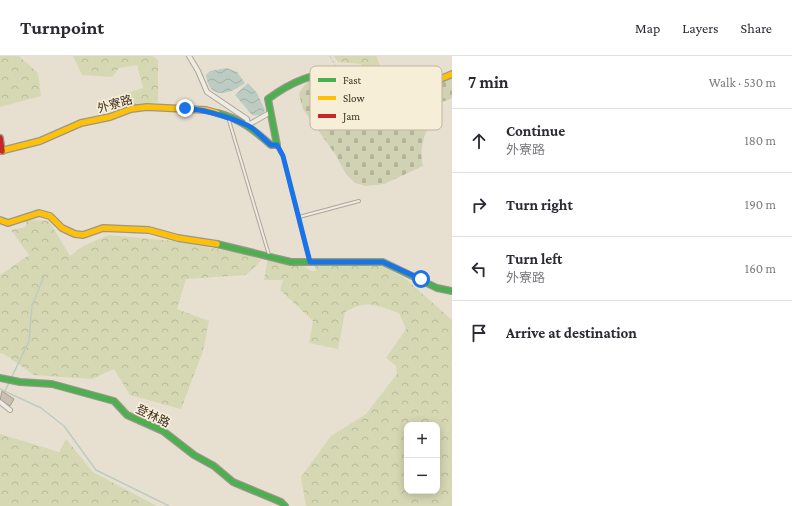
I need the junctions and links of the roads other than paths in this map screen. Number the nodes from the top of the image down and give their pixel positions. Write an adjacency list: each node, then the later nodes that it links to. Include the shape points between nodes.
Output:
1 (189, 56): 7 (street, via 198,70 206,92 247,119)
2 (452, 74): 4 (street)
3 (310, 78): 5 (street, via 268,99)
4 (442, 79)
5 (271, 112): 7 (street); 9 (street)
6 (227, 115): 7 (street, 外寮路); 10 (street, 外寮路, via 185,108 131,109 110,118 81,124 40,141); 14 (lane)
7 (248, 125): 9 (street, 外寮路, via 271,145)
8 (0, 138): 10 (street)
9 (277, 145): 12 (lane, via 283,156)
10 (1, 151)
11 (359, 201): 12 (lane)
12 (299, 218): 15 (lane)
13 (0, 220): 14 (street, via 8,223 39,213 50,216 62,228 74,234 83,235 103,228 149,230 178,238 247,250)
14 (270, 258): 15 (street)
15 (310, 262): 16 (street, via 383,262 437,288)
16 (451, 289)
17 (0, 378): 20 (street, 登林路, via 52,384 114,401 127,415 163,431 233,482)
18 (0, 402): 19 (street)
19 (10, 410)
20 (285, 506)

